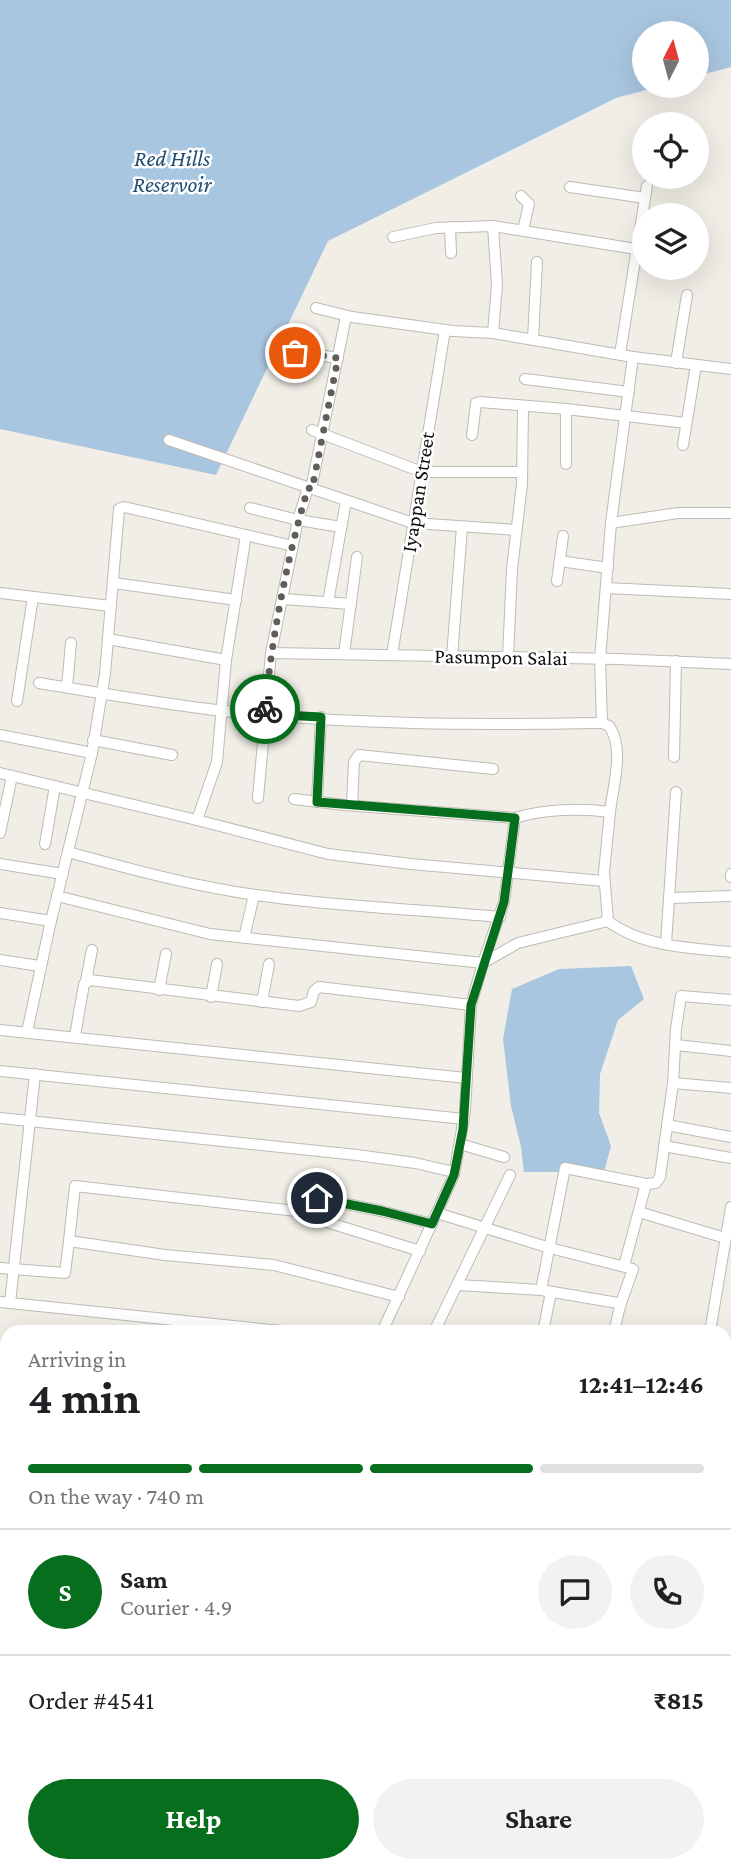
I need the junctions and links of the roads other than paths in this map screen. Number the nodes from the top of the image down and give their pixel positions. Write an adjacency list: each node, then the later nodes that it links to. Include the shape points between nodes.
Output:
1 (570, 187): 4 (street)
2 (646, 189): 4 (street)
3 (521, 196): 8 (street, via 529,204)
4 (645, 198): 5 (street)
5 (646, 203)
6 (493, 226): 7 (street); 8 (street); 18 (street)
7 (450, 227): 9 (street); 11 (street)
8 (523, 230): 10 (street)
9 (393, 237)
10 (632, 252)
11 (451, 253)
12 (537, 262): 19 (street)
13 (633, 280): 20 (street)
14 (687, 295): 23 (street)
15 (316, 308): 16 (street)
16 (346, 316): 17 (street); 22 (street)
17 (445, 330): 18 (street); 38 (street, Iyappan Street)
18 (494, 333): 19 (street)
19 (533, 339): 20 (street)
20 (620, 354): 21 (street)
21 (633, 357): 23 (street); 28 (street)
22 (338, 358): 24 (street, via 298,352); 33 (street)
23 (676, 363): 25 (street)
24 (289, 365)
25 (696, 365): 26 (street); 32 (street)
26 (731, 369)
27 (525, 379): 28 (street)
28 (629, 392): 31 (street)
29 (523, 406): 30 (street); 34 (street, via 476,403); 39 (street)
30 (566, 410): 31 (street); 37 (street)
31 (626, 416): 32 (street); 46 (street)
32 (686, 423): 36 (street)
33 (318, 431): 38 (street); 40 (street)
34 (472, 435)
35 (169, 440): 40 (street)
36 (683, 445)
37 (566, 464)
38 (422, 472): 39 (street); 45 (street, Iyappan Street)
39 (521, 472): 49 (street)
40 (310, 488): 41 (street); 44 (street)
41 (346, 500): 45 (street); 47 (street)
42 (250, 508): 44 (street)
43 (731, 513): 46 (street, via 678,513)
44 (298, 520): 47 (street); 52 (street)
45 (413, 523): 48 (street); 71 (street, Iyappan Street)
46 (611, 523): 55 (street)
47 (341, 527): 64 (street)
48 (462, 527): 49 (street); 72 (street)
49 (516, 530): 73 (street)
50 (246, 535): 52 (street); 57 (street, via 121,507); 63 (street)
51 (563, 536): 54 (street)
52 (293, 546): 62 (street)
53 (358, 557): 65 (street)
54 (560, 561): 55 (street); 56 (street)
55 (608, 568): 58 (street)
56 (557, 580)
57 (114, 583): 63 (street); 66 (street)
58 (606, 588): 59 (street); 74 (street)
59 (731, 594)
60 (0, 596): 61 (street)
61 (33, 597): 66 (street); 81 (street)
62 (283, 598): 64 (street); 69 (street)
63 (236, 600): 75 (street)
64 (328, 602): 65 (street)
65 (351, 604): 70 (street)
66 (111, 606): 67 (street)
67 (108, 639): 75 (street); 80 (street)
68 (71, 643): 79 (street)
69 (271, 653): 70 (street, Pasumpon Salai); 83 (street)
70 (344, 654): 71 (street, Pasumpon Salai)
71 (391, 655): 72 (street, Pasumpon Salai)
72 (452, 657): 73 (street, Pasumpon Salai)
73 (508, 657): 74 (street, Pasumpon Salai)
74 (600, 659): 76 (street, Pasumpon Salai); 85 (street)
75 (226, 660): 82 (street)
76 (676, 661): 77 (street, Pasumpon Salai); 90 (street)
77 (731, 664)
78 (39, 683): 79 (street)
79 (67, 687): 80 (street)
80 (101, 693): 82 (street); 87 (street)
81 (17, 701)
82 (223, 710): 83 (street); 102 (street, via 217,762)
83 (264, 714): 84 (street); 96 (street)
84 (321, 717): 85 (street, via 450,725); 98 (street)
85 (602, 723): 100 (street, via 617,740)
86 (0, 736): 88 (street)
87 (93, 740): 88 (street); 89 (street)
88 (92, 753): 94 (street)
89 (172, 755)
90 (674, 757)
91 (493, 769): 99 (street, via 359,755 354,762)
92 (6, 774): 93 (street); 103 (street)
93 (55, 786): 94 (street); 104 (street)
94 (83, 792): 102 (street); 105 (street)
95 (676, 792): 113 (street)
96 (258, 798)
97 (294, 799): 98 (street)
98 (317, 802): 99 (street)
99 (352, 805): 101 (street)
100 (610, 812): 101 (street, via 531,813); 109 (street)
101 (515, 818): 107 (street)
102 (197, 820): 107 (street, via 328,854)
103 (0, 833)
104 (45, 844)
105 (68, 852): 108 (street); 110 (street)
106 (0, 864): 108 (street)
107 (510, 872): 109 (street); 115 (street)
108 (63, 874): 111 (street)
109 (604, 881): 116 (street)
110 (254, 895): 115 (street); 118 (street)
111 (57, 896): 117 (street); 118 (street, via 210,934)
112 (731, 896): 113 (street)
113 (668, 898): 119 (street)
114 (0, 913): 117 (street)
115 (500, 916): 124 (street)
116 (608, 920): 119 (street, via 623,932); 124 (street, via 518,943)
117 (51, 921): 127 (street)
118 (244, 937): 124 (street)
119 (666, 944): 121 (street)
120 (92, 950): 128 (street)
121 (731, 953)
122 (166, 954): 129 (street)
123 (0, 960): 127 (street)
124 (483, 962): 133 (street)
125 (217, 964): 130 (street)
126 (269, 964): 132 (street)
127 (40, 967): 135 (street)
128 (86, 981): 129 (street); 136 (street)
129 (159, 990): 130 (street)
130 (211, 997): 132 (street)
131 (731, 1000): 137 (street, via 681,996)
132 (261, 1002): 133 (street, via 305,1006 319,987)
133 (471, 1005): 141 (street)
134 (0, 1030): 135 (street)
135 (27, 1032): 136 (street)
136 (75, 1037): 141 (street)
137 (676, 1045): 138 (street); 142 (street)
138 (731, 1051)
139 (0, 1071): 140 (street)
140 (35, 1074): 145 (street); 146 (street)
141 (467, 1078): 145 (street)
142 (673, 1083): 143 (street); 147 (street)
143 (731, 1088)
144 (0, 1118): 146 (street)
145 (464, 1119): 149 (street)
146 (31, 1121): 153 (street, via 386,1158); 168 (street)
147 (667, 1125): 148 (street); 150 (street)
148 (731, 1137)
149 (460, 1144): 151 (street); 153 (street)
150 (664, 1146): 152 (street); 155 (street, via 659,1179)
151 (504, 1157)
152 (731, 1158)
153 (454, 1172): 159 (street)
154 (510, 1175): 161 (street)
155 (646, 1184): 157 (street); 164 (street, via 565,1168)
156 (731, 1207): 162 (street)
157 (639, 1212): 162 (street); 166 (street)
158 (314, 1213): 160 (street, via 317,1198); 163 (street, via 75,1186); 165 (street, via 317,1219)
159 (437, 1213): 160 (street); 161 (street)
160 (432, 1224): 165 (street)
161 (485, 1228): 164 (street); 169 (street)
162 (727, 1237): 179 (street)
163 (69, 1241): 168 (street, via 65,1273); 171 (street, via 292,1268)
164 (550, 1248): 166 (street); 170 (street)
165 (420, 1251): 171 (street)
166 (624, 1266): 173 (street, via 633,1269)
167 (0, 1268): 168 (street)
168 (13, 1270): 172 (street)
169 (458, 1285): 170 (street); 176 (street)
170 (546, 1291): 173 (street); 177 (street)
171 (399, 1297): 175 (street)
172 (5, 1302): 174 (street)
173 (620, 1306): 178 (street)
174 (224, 1325)
175 (385, 1325)
176 (438, 1325)
177 (544, 1325)
178 (616, 1325)
179 (711, 1325)

